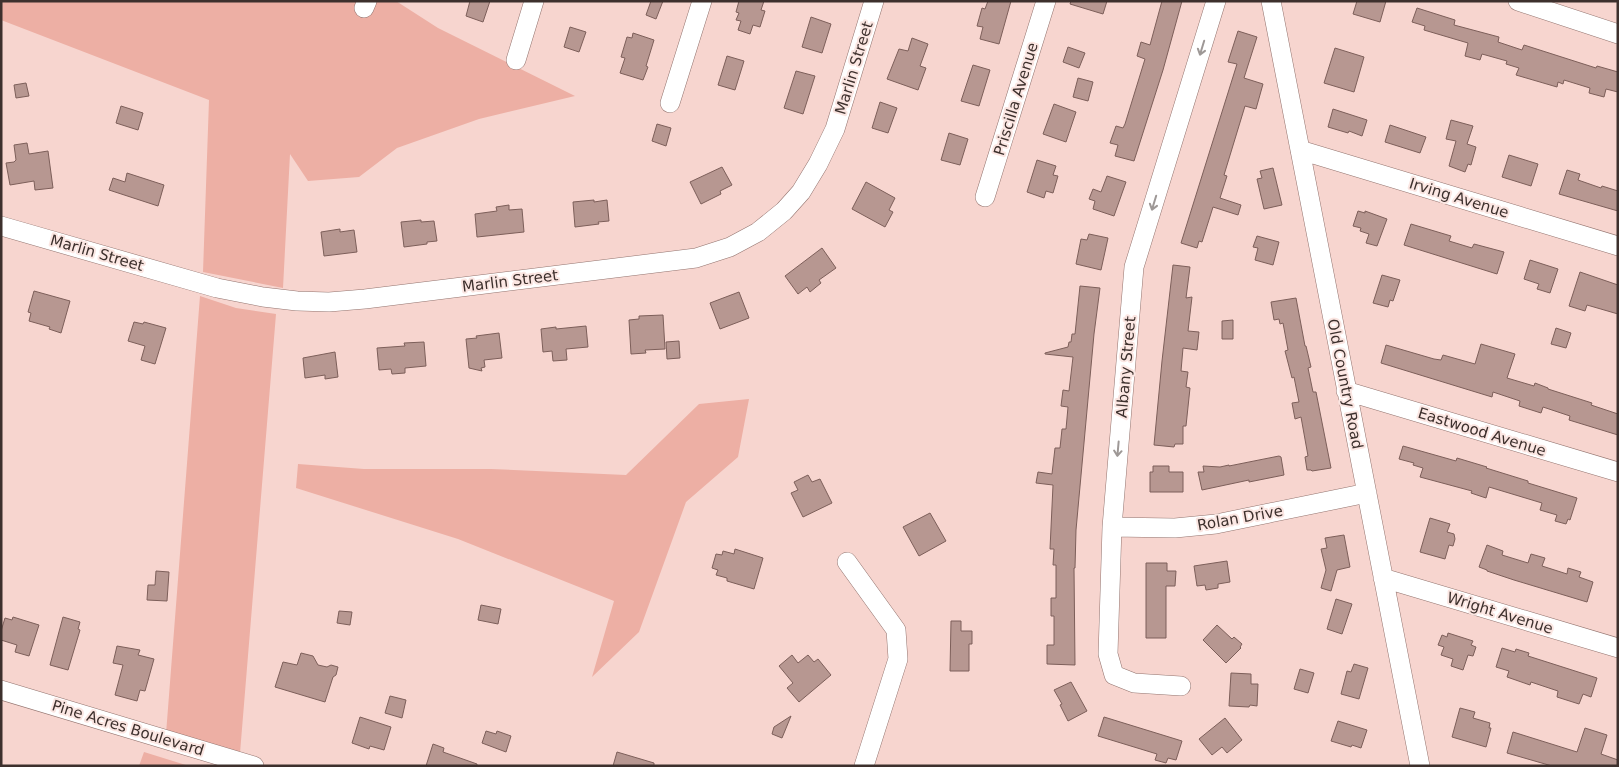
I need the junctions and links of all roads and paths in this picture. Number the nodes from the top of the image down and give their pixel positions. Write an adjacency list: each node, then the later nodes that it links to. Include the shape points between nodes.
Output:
1 (534, 1): 10 (street)
2 (702, 1): 11 (street)
3 (874, 1): 14 (street, Marlin Street, via 835,129 801,192 758,232 730,247 696,258 365,299 297,301 217,288)
4 (1046, 1): 13 (street, Priscilla Avenue)
5 (1216, 1): 19 (street, Albany Street, one-way to 19, via 1134,267)
6 (1271, 1): 12 (street, Old Country Road)
7 (1518, 1): 8 (street)
8 (1552, 6): 9 (street)
9 (1618, 34)
10 (516, 60)
11 (670, 103)
12 (1300, 150): 15 (street, Irving Avenue); 16 (street, Old Country Road)
13 (985, 197)
14 (1, 226)
15 (1618, 246)
16 (1346, 391): 17 (street, Eastwood Avenue); 18 (street, Old Country Road)
17 (1618, 472)
18 (1367, 493): 19 (street, Rolan Drive, via 1216,524 1175,528); 21 (street, Old Country Road)
19 (1112, 527): 23 (street, Albany Street, via 1108,654 1114,675 1134,683)
20 (848, 562): 27 (street, via 896,630 898,649 898,659)
21 (1383, 578): 22 (street, Wright Avenue); 25 (street, Old Country Road)
22 (1618, 648)
23 (1181, 686)
24 (1, 690): 26 (street, Pine Acres Boulevard)
25 (1424, 765)
26 (254, 766)
27 (864, 766)

